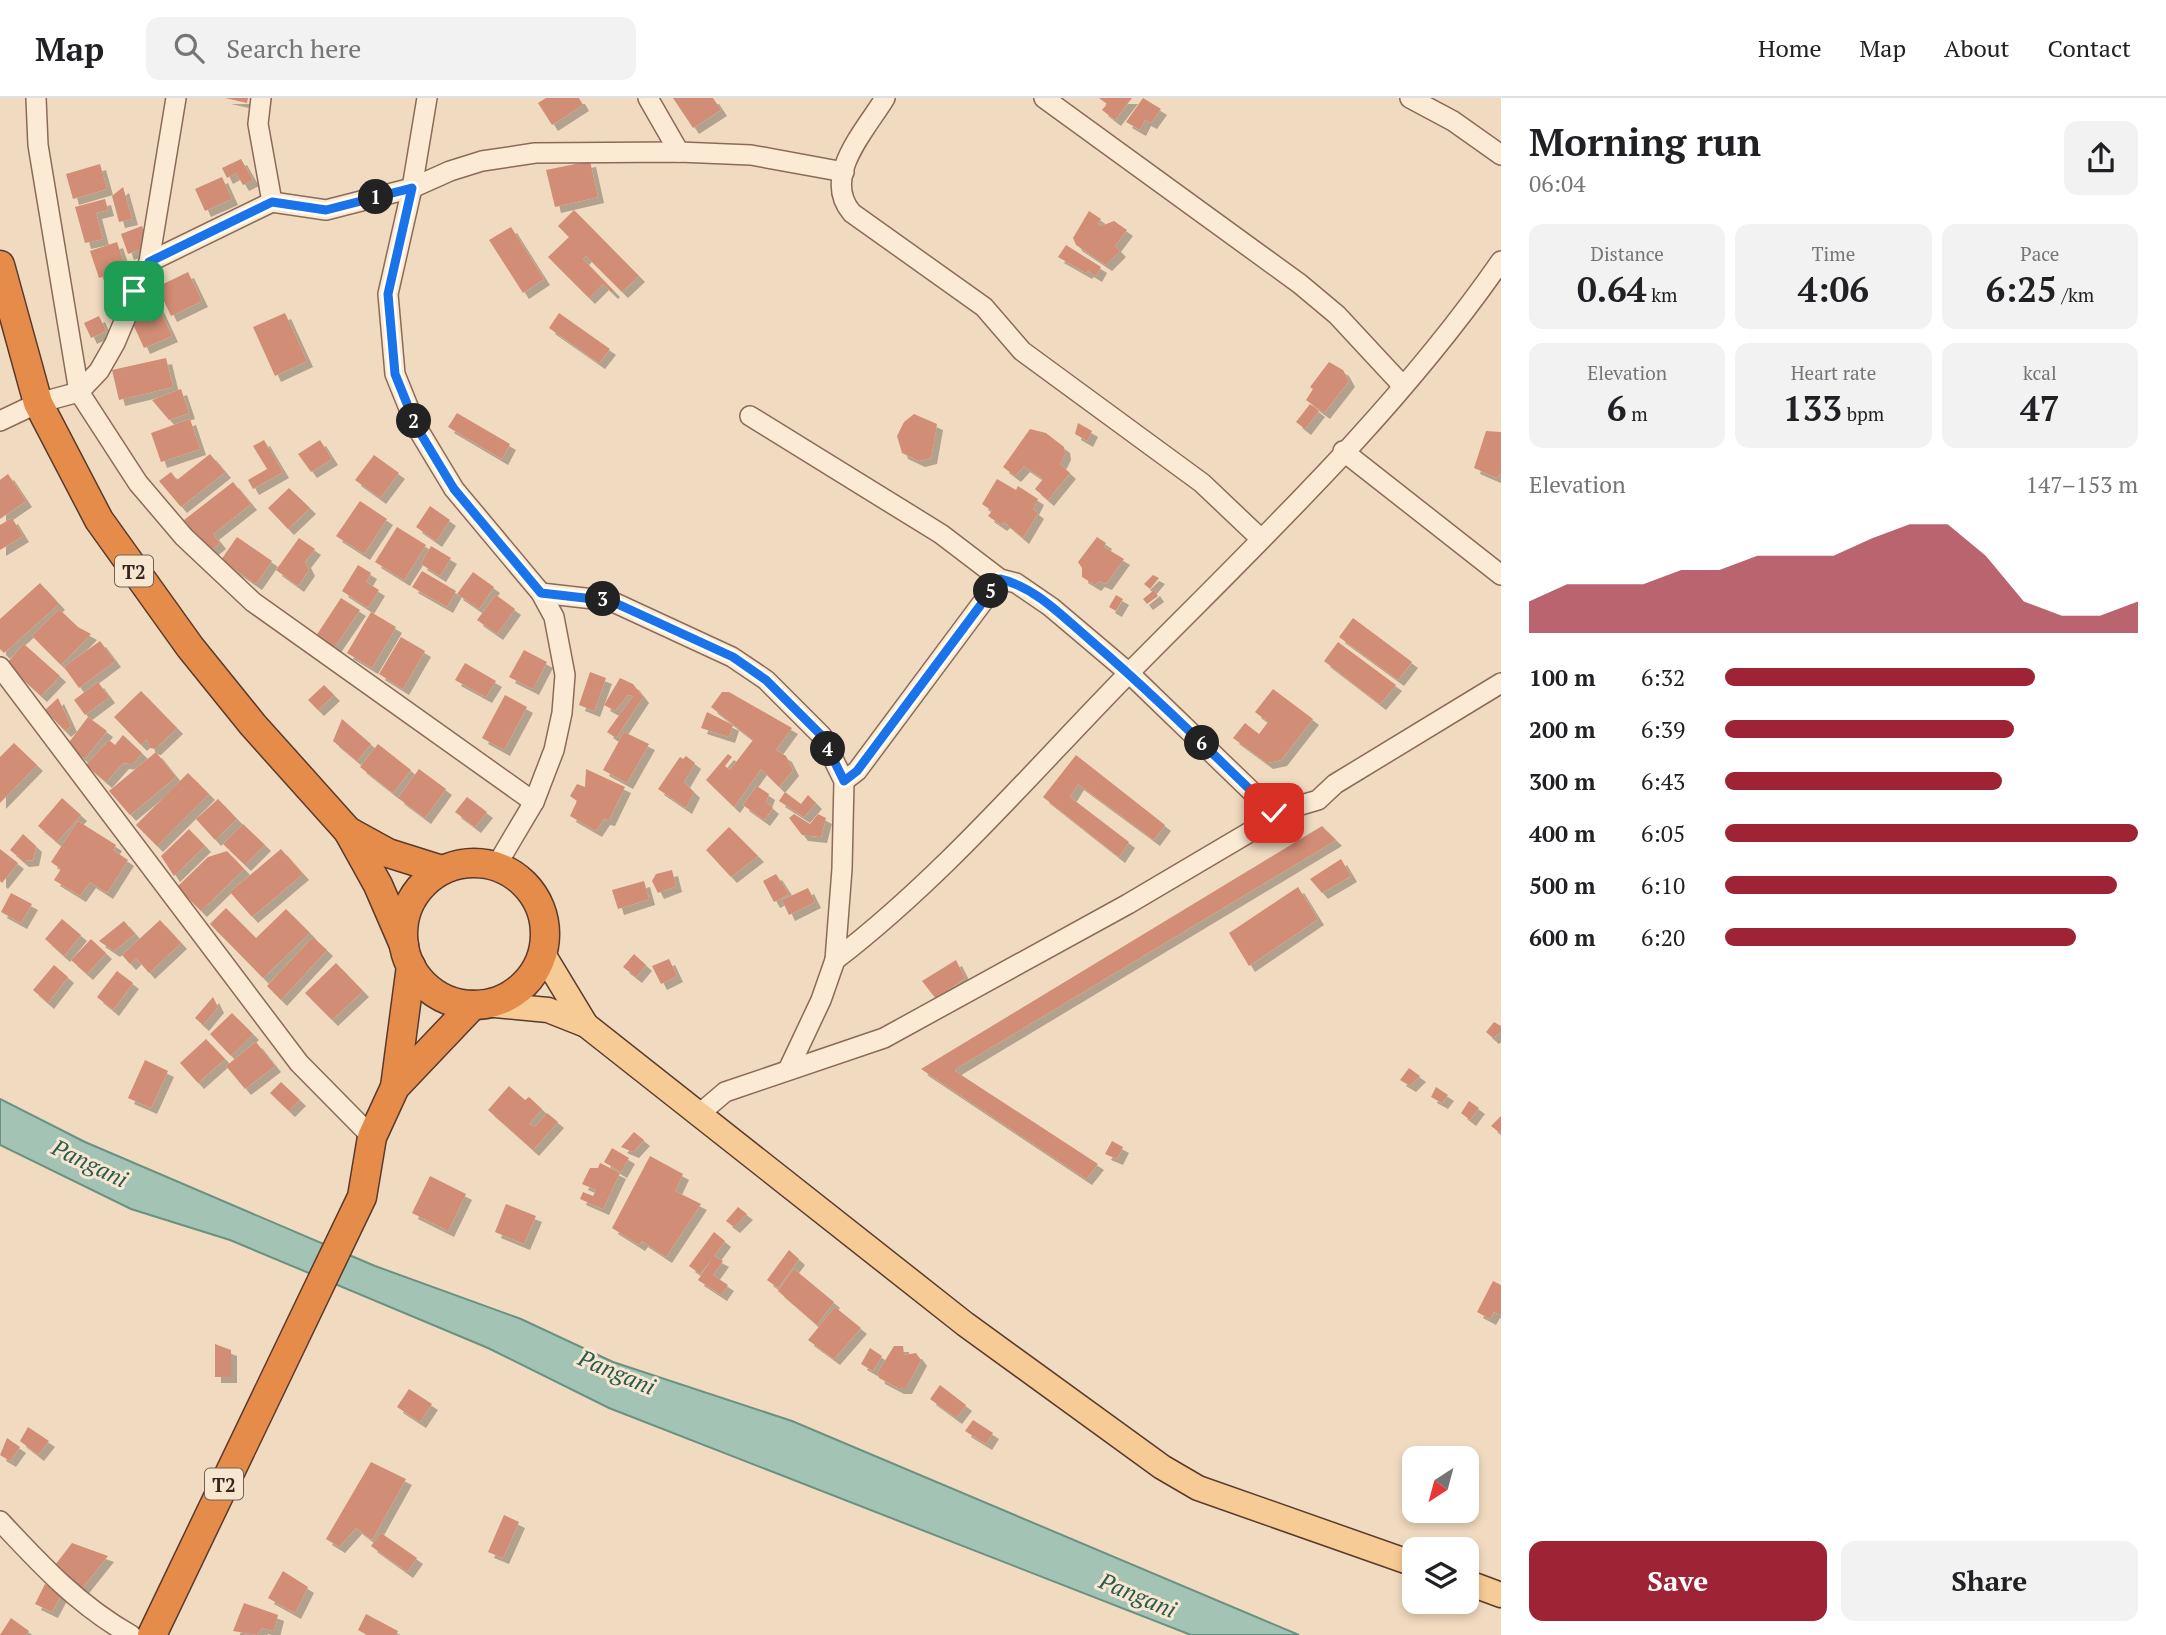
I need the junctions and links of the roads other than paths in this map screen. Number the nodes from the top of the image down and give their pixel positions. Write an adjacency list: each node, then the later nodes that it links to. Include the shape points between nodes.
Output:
1 (36, 98): 18 (street, via 38,145)
2 (176, 98): 15 (street)
3 (261, 98): 13 (street, via 258,124)
4 (427, 98): 12 (street)
5 (648, 98): 9 (street)
6 (885, 98): 11 (street)
7 (1044, 98): 17 (street, via 1300,284 1337,315)
8 (1410, 98): 10 (street)
9 (679, 152): 11 (street, via 751,155); 12 (street, via 535,153 482,161)
10 (1501, 155)
11 (844, 172): 23 (street, via 840,184 843,202 852,213 984,307 1022,351 1202,483)
12 (412, 188): 13 (street, via 326,210); 26 (street, via 388,294 395,374 416,426 454,489)
13 (272, 202): 15 (street)
14 (1501, 261): 17 (street, via 1468,309)
15 (149, 262): 18 (street, via 115,343 99,371)
16 (0, 265): 19 (highway, T2)
17 (1403, 386): 22 (street)
18 (79, 392): 19 (street); 31 (street, via 145,492 184,537 253,602)
19 (38, 403): 21 (street); 33 (highway, T2, via 99,520 143,583 253,725)
20 (750, 416): 25 (street, via 941,534)
21 (0, 421)
22 (1343, 451): 23 (street); 24 (street)
23 (1261, 539): 28 (street)
24 (1501, 575)
25 (1000, 579): 28 (street, via 1016,583 1051,607); 30 (street, via 857,771)
26 (541, 593): 30 (street, via 611,601 733,657 766,680 822,736); 31 (street, via 554,617 565,676 554,750)
27 (0, 667): 44 (street, via 299,1063)
28 (1129, 673): 32 (street); 38 (street, via 915,892)
29 (1501, 683): 32 (street, via 1335,784 1318,800)
30 (844, 781): 38 (street)
31 (534, 802): 34 (street)
32 (1274, 813): 41 (street, via 1128,904 884,1038)
33 (348, 831): 35 (highway, T2, via 388,853); 37 (highway, T2, via 378,885)
34 (496, 866): 35 (highway, T2, via 468,863); 36 (highway, via 520,879 537,900 545,926)
35 (442, 870): 37 (highway, T2, via 410,901 404,923)
36 (543, 954): 39 (highway, T2, via 531,978 510,996); 40 (main road)
37 (407, 956): 39 (highway, T2, via 422,982 437,994); 42 (highway, T2)
38 (835, 960): 41 (street)
39 (479, 1005): 40 (main road, via 548,1010); 42 (highway, T2)
40 (586, 1025): 43 (main road)
41 (788, 1070): 43 (street, via 725,1092)
42 (395, 1087): 44 (highway, T2)
43 (698, 1115): 46 (main road, via 965,1324 1180,1479)
44 (372, 1137): 50 (highway, T2, via 362,1197)
45 (0, 1521): 49 (street, via 69,1592)
46 (1402, 1560)
47 (1479, 1586): 48 (main road)
48 (1501, 1594)
49 (131, 1635)
50 (152, 1635)

